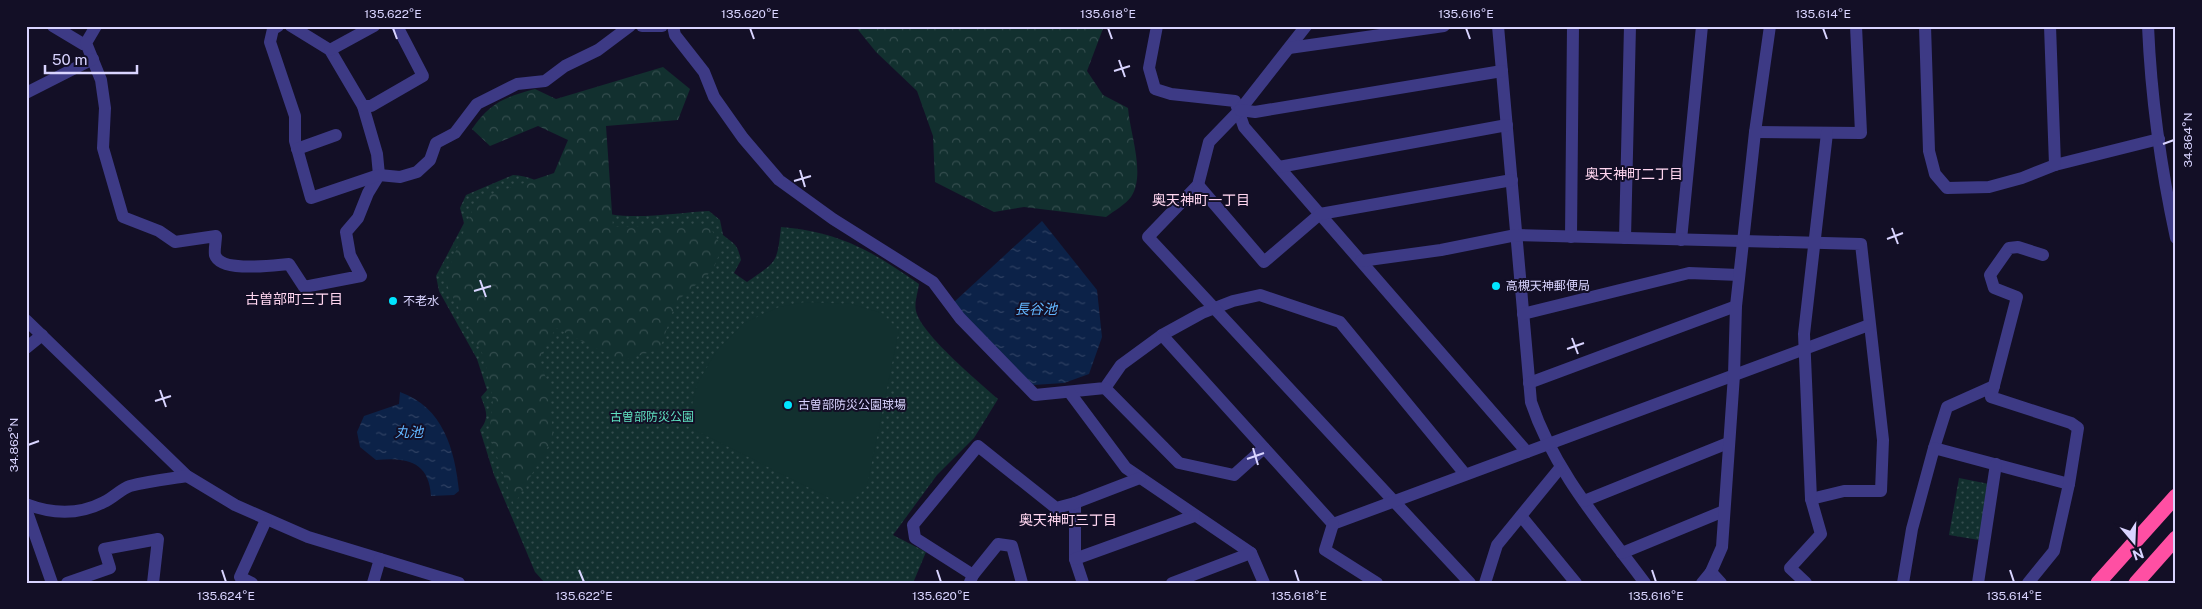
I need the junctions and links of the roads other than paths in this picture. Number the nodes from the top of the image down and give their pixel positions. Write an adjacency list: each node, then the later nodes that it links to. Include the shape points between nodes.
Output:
1 (53, 26): 23 (street)
2 (96, 26): 23 (street)
3 (278, 26): 36 (street, via 273,29 270,42 295,116)
4 (291, 26): 25 (street)
5 (374, 26): 25 (street)
6 (397, 26): 29 (street, via 423,76 371,106)
7 (630, 26): 39 (street, via 598,50 565,66 545,81 517,84 477,104 455,133 436,143 430,160 417,172 400,177)
8 (642, 26): 9 (street)
9 (662, 26)
10 (673, 26): 67 (street, via 680,41 704,72 714,97 779,180 832,219 933,282 960,318 1035,395)
11 (1157, 26): 30 (street, via 1149,68 1155,89 1171,94 1235,101)
12 (1306, 26): 24 (street)
13 (1444, 26): 24 (street)
14 (1498, 26): 27 (street)
15 (1573, 26): 45 (street)
16 (1630, 26): 46 (street)
17 (1702, 26): 48 (street)
18 (1770, 26): 32 (street)
19 (1856, 26): 33 (street, via 1861,133)
20 (1925, 26): 37 (street, via 1929,151 1935,174 1947,188 1989,187)
21 (2050, 26): 37 (street)
22 (2148, 26): 35 (street)
23 (86, 43): 26 (street)
24 (1289, 48): 30 (street)
25 (330, 50): 29 (street)
26 (92, 59): 28 (street); 39 (street, via 101,80 104,101 103,148 123,217 159,231 175,242 216,236 218,261 238,266 289,264 304,287 360,276 350,255 346,232 358,218)
27 (1502, 71): 30 (street, via 1255,112); 31 (street)
28 (26, 93)
29 (362, 106): 39 (street)
30 (1240, 110): 38 (street, via 1244,127); 41 (street, via 1209,142)
31 (1507, 125): 38 (street); 40 (street)
32 (1755, 132): 33 (street); 49 (street)
33 (1827, 132): 50 (street)
34 (336, 136): 36 (street)
35 (2159, 139): 37 (street); 42 (street)
36 (298, 150): 39 (street, via 311,198)
37 (2054, 165)
38 (1279, 167): 43 (street)
39 (380, 175)
40 (1512, 180): 43 (street); 44 (street)
41 (1198, 185): 43 (street, via 1264,262); 55 (street, via 1148,237)
42 (2173, 210): 47 (street)
43 (1320, 214): 52 (street)
44 (1516, 235): 45 (street); 52 (street); 56 (street)
45 (1571, 237): 46 (street)
46 (1625, 238): 48 (street)
47 (2176, 238)
48 (1681, 240): 49 (street)
49 (1743, 241): 50 (street); 53 (street)
50 (1813, 243): 58 (street, via 1861,244); 62 (street)
51 (2043, 255): 65 (street, via 2018,246 2009,248 1990,275 1994,288 2017,297)
52 (1361, 261): 72 (street)
53 (1739, 275): 54 (street); 56 (street, via 1689,273)
54 (1736, 306): 63 (street); 64 (street)
55 (1213, 309): 60 (street); 75 (street, via 1260,295 1340,322); 82 (street)
56 (1523, 314): 64 (street)
57 (26, 320): 59 (street)
58 (1869, 325): 62 (street); 80 (street, via 1883,440 1881,491 1844,491)
59 (42, 335): 61 (street); 76 (street)
60 (1162, 336): 66 (street, via 1121,365); 70 (street)
61 (26, 348)
62 (1804, 349): 63 (street); 80 (street)
63 (1734, 375): 68 (street); 69 (street)
64 (1529, 384): 69 (street, via 1531,402)
65 (1994, 386): 71 (street, via 1947,407); 78 (street, via 1991,397 2078,428)
66 (1105, 388): 67 (street); 70 (street, via 1179,463 1234,475)
67 (1070, 393): 77 (street, via 1126,468)
68 (1728, 443): 81 (street); 86 (street)
69 (1548, 445): 72 (street); 74 (street)
70 (1264, 448): 90 (street)
71 (1934, 448): 73 (street); 117 (street, via 1912,529)
72 (1527, 452): 75 (street)
73 (1996, 464): 78 (street); 118 (street)
74 (1560, 468): 81 (street); 88 (street)
75 (1464, 474): 82 (street)
76 (187, 476): 84 (street, via 128,486 103,502 82,510 60,513); 89 (street)
77 (1140, 478): 83 (street); 87 (street)
78 (2069, 484): 119 (street, via 2054,551)
79 (2176, 496): 120 (highway)
80 (1811, 499): 116 (street, via 1821,534 1790,568)
81 (1584, 501): 92 (street)
82 (1393, 502): 90 (street); 111 (street)
83 (1075, 503): 95 (street); 98 (street, via 1056,508 978,446 914,526 915,538)
84 (26, 504)
85 (26, 509): 100 (street)
86 (1724, 511): 92 (street); 96 (street, via 1722,548)
87 (1194, 516): 93 (street); 95 (street)
88 (1521, 516): 112 (street, via 1497,545); 113 (street)
89 (266, 520): 94 (street); 103 (street, via 240,577)
90 (1333, 524): 110 (street, via 1325,550)
91 (2176, 538): 121 (highway)
92 (1622, 552): 99 (street)
93 (1251, 553): 97 (street); 109 (street)
94 (380, 559): 104 (street); 105 (street)
95 (1075, 559): 107 (street)
96 (1711, 572): 114 (street); 115 (street)
97 (1202, 578): 108 (street)
98 (971, 579): 106 (street, via 998,544 1012,546)
99 (1640, 581)
100 (52, 583)
101 (67, 583): 102 (street, via 110,568 104,549 158,539)
102 (153, 583)
103 (252, 583)
104 (373, 583)
105 (459, 583)
106 (1022, 583)
107 (1083, 583)
108 (1172, 583)
109 (1264, 583)
110 (1377, 583)
111 (1470, 583)
112 (1485, 583)
113 (1576, 583)
114 (1702, 583)
115 (1721, 583)
116 (1806, 583)
117 (1903, 583)
118 (1978, 583)
119 (2028, 583)
120 (2098, 583)
121 (2136, 583)

